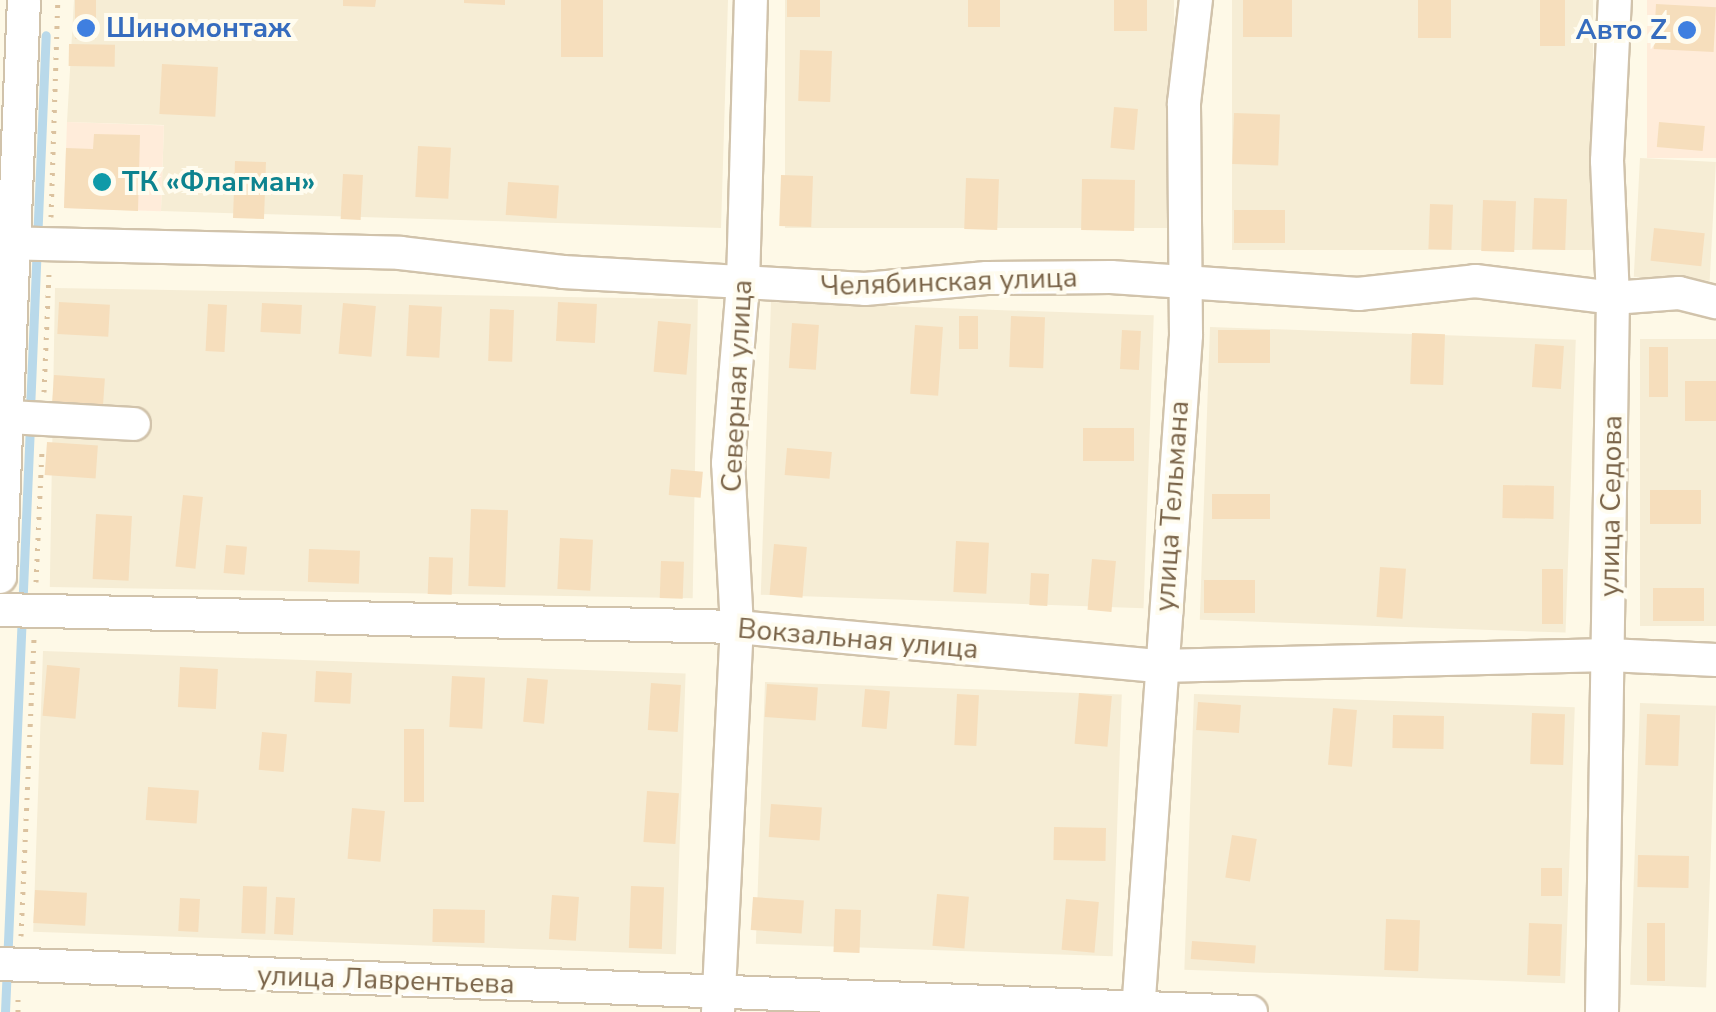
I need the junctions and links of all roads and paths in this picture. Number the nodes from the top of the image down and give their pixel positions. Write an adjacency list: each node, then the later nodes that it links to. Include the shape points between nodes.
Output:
1 (24, 0): 7 (street)
2 (58, 0): 6 (path)
3 (752, 0): 8 (street, Северная улица)
4 (1196, 0): 9 (street, улица Тельмана, via 1184,103)
5 (1615, 0): 10 (street, улица Седова, via 1607,161)
6 (51, 242): 7 (street, Челябинская улица); 8 (street, Челябинская улица, via 400,253 563,272); 13 (path)
7 (8, 243): 12 (street)
8 (743, 282): 9 (street, Челябинская улица, via 865,288 987,278); 18 (street, Северная улица, via 728,463)
9 (1186, 283): 10 (street, Челябинская улица, via 1358,294 1475,282); 21 (street, улица Тельмана)
10 (1613, 298): 11 (street, Челябинская улица, via 1680,293); 19 (street, улица Седова)
11 (1716, 302)
12 (9, 416): 13 (street); 15 (street)
13 (43, 418): 14 (street); 17 (path)
14 (134, 424)
15 (0, 577)
16 (0, 610): 17 (street, Вокзальная улица)
17 (35, 611): 18 (street, Вокзальная улица); 22 (path)
18 (737, 627): 21 (street, Вокзальная улица); 23 (street, Северная улица)
19 (1609, 655): 20 (street, Вокзальная улица); 21 (street, Вокзальная улица); 27 (street, улица Седова)
20 (1716, 660)
21 (1160, 666): 24 (street, улица Тельмана)
22 (10, 964): 23 (street, улица Лаврентьева); 25 (path)
23 (719, 1003): 24 (street, улица Лаврентьева)
24 (1138, 1011): 26 (street, улица Лаврентьева)
25 (18, 1012)
26 (1251, 1012)
27 (1602, 1012)

